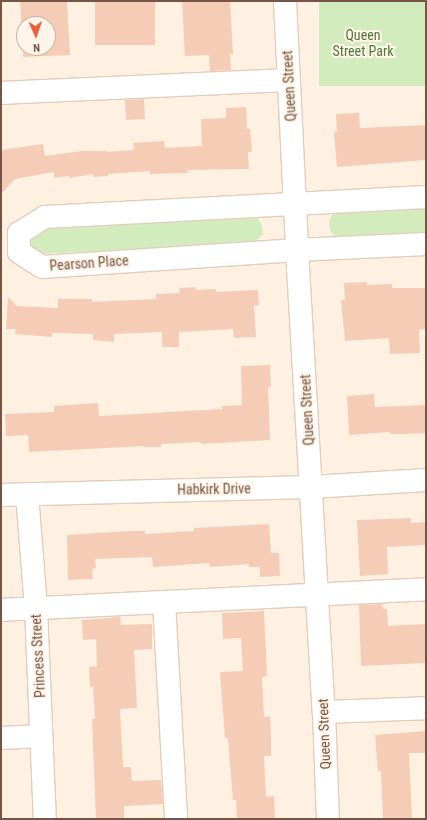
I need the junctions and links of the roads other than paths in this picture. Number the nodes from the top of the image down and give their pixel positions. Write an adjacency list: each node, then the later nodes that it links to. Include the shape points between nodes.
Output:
1 (285, 1): 2 (street, Queen Street)
2 (288, 80): 3 (street); 5 (street, Queen Street)
3 (1, 93)
4 (426, 197): 5 (street, Pearson Place)
5 (296, 204): 7 (street, Queen Street); 7 (street, Pearson Place, via 45,217 19,233 19,252 42,266)
6 (426, 244): 7 (street, Pearson Place)
7 (297, 250): 9 (street, Queen Street)
8 (426, 480): 9 (street, Habkirk Drive)
9 (311, 487): 10 (street, Habkirk Drive); 13 (street, Queen Street)
10 (27, 494): 11 (street, Habkirk Drive); 15 (street, Princess Street)
11 (1, 495)
12 (426, 589): 13 (street)
13 (317, 595): 14 (street); 18 (street, Queen Street)
14 (164, 602): 15 (street); 22 (street)
15 (36, 608): 16 (street); 19 (street, Princess Street)
16 (1, 610)
17 (426, 708): 18 (street)
18 (324, 712): 23 (street, Queen Street)
19 (41, 736): 20 (street); 21 (street, Princess Street)
20 (1, 738)
21 (45, 819)
22 (176, 819)
23 (328, 819)

